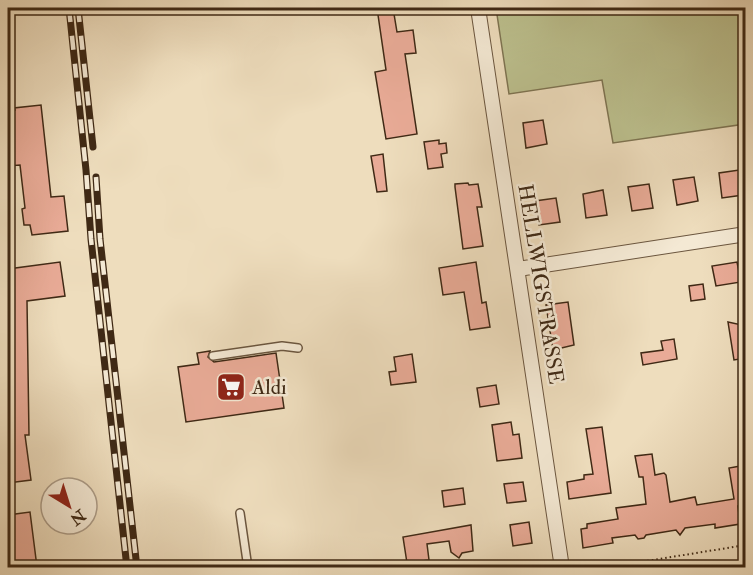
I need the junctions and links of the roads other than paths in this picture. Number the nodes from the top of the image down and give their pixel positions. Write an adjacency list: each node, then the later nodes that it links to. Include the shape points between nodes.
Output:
1 (478, 8): 3 (street, HELLWIGSTRASSE)
2 (746, 234): 3 (street)
3 (518, 269): 8 (street, HELLWIGSTRASSE)
4 (298, 348): 5 (lane, via 282,346)
5 (213, 356)
6 (240, 513): 7 (lane)
7 (248, 567)
8 (562, 567)

